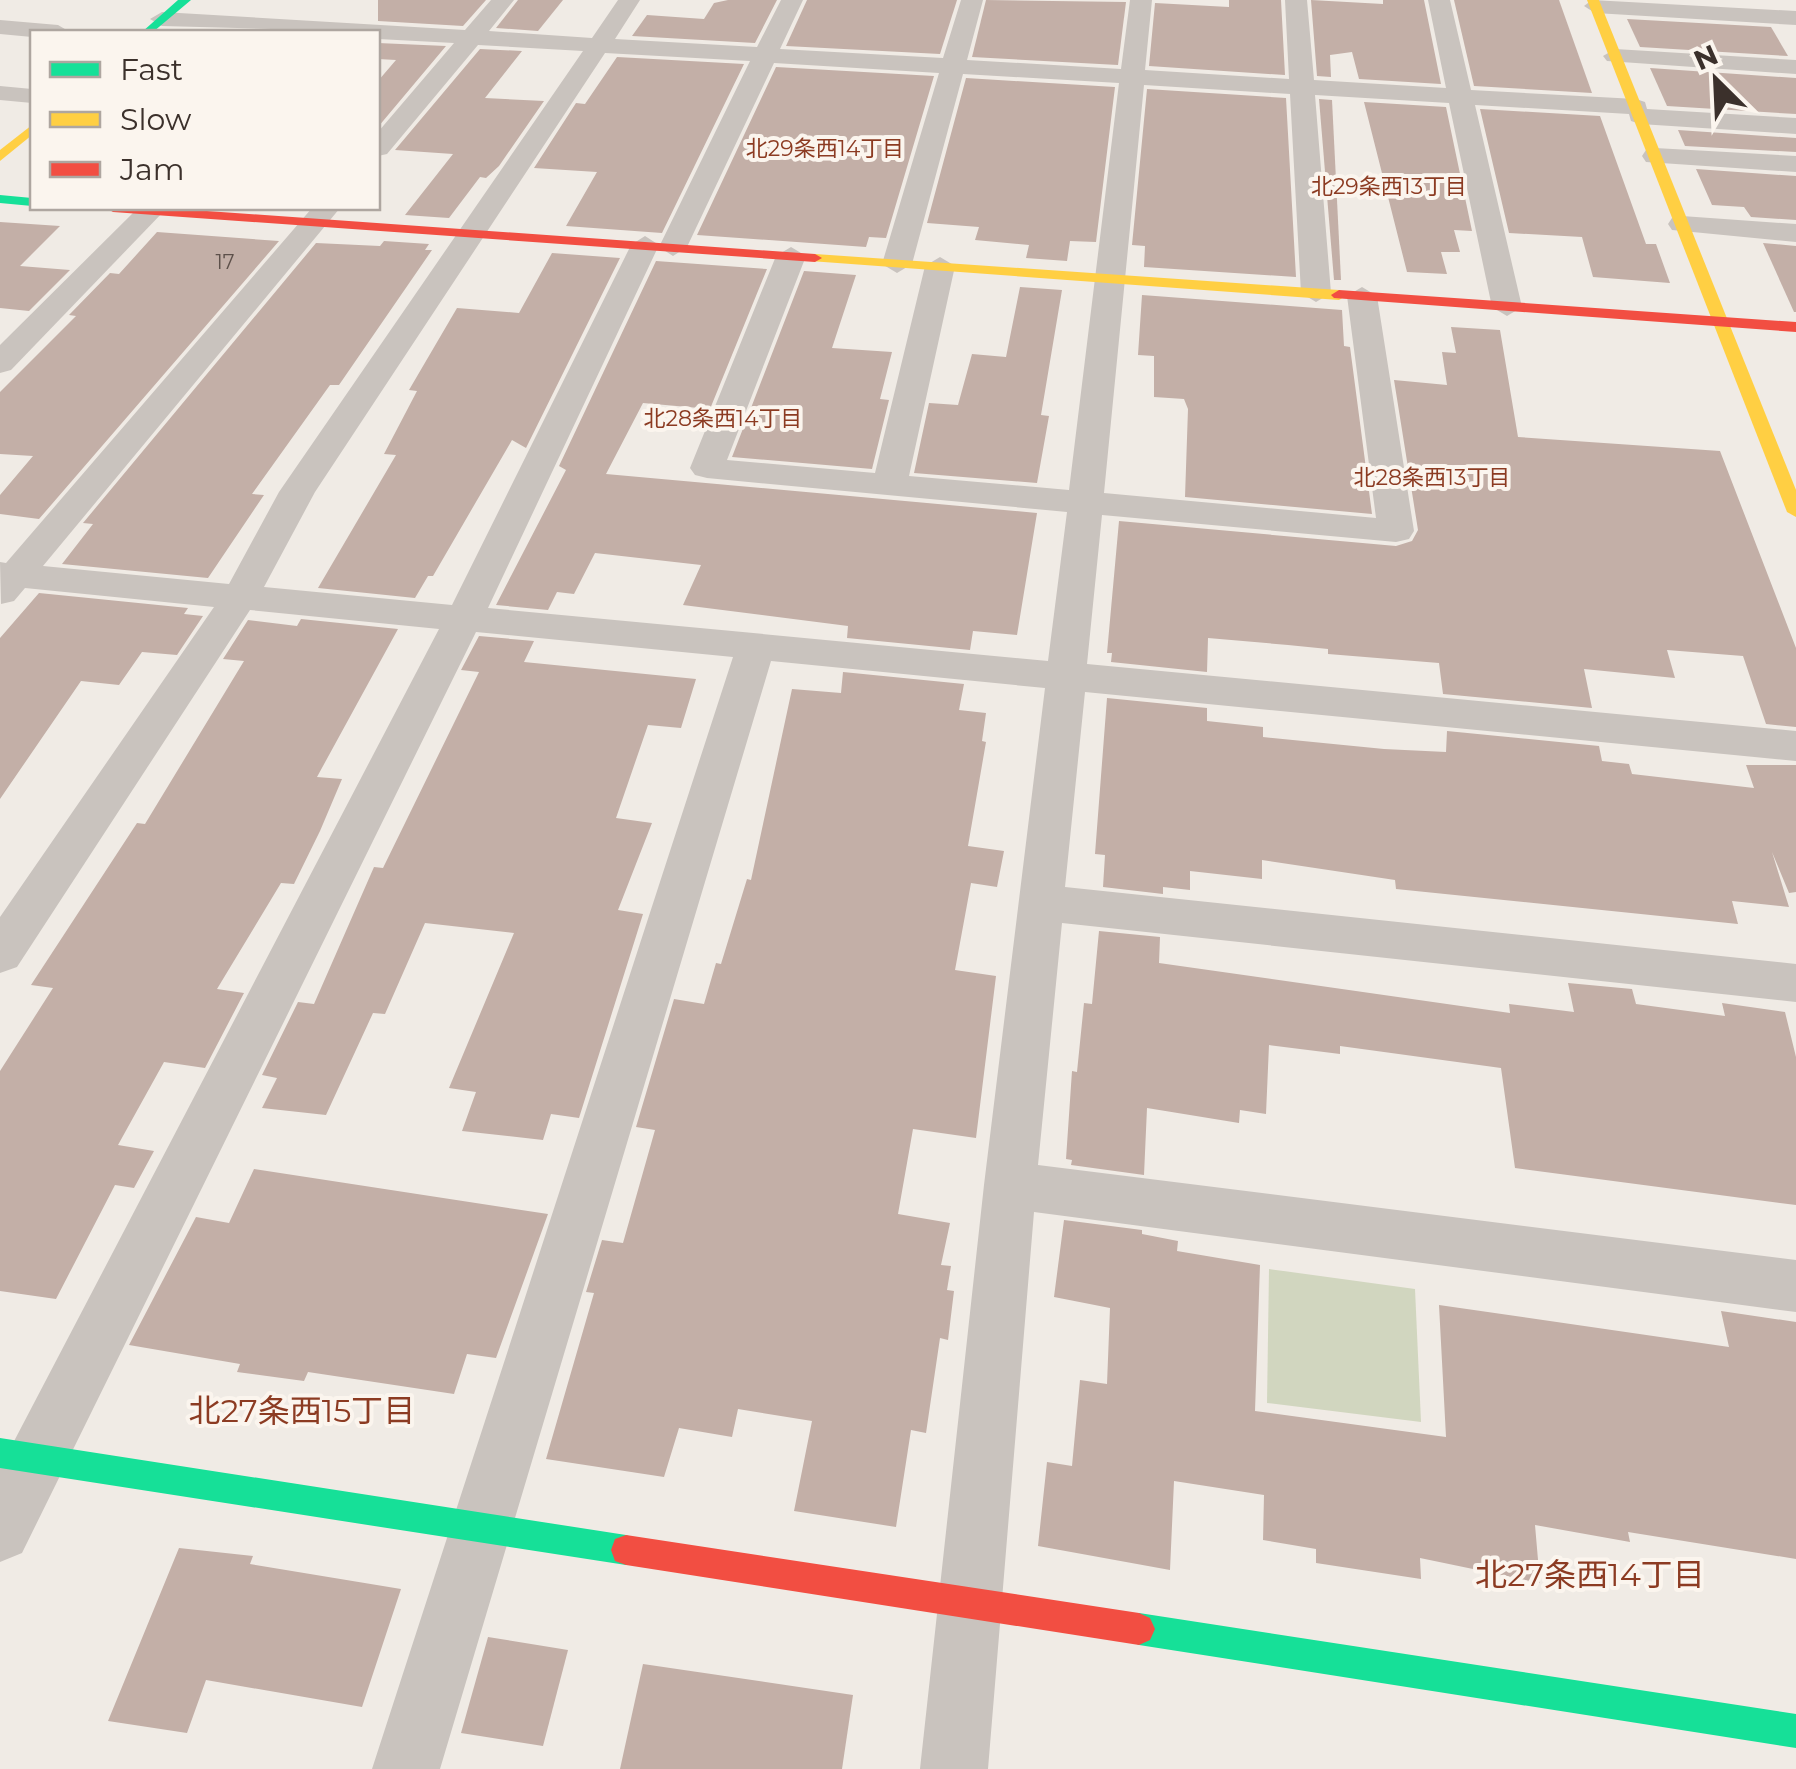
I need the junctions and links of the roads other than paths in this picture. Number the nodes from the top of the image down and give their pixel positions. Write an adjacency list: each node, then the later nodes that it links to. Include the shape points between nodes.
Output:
1 (185, 0): 12 (street)
2 (503, 0): 18 (street)
3 (629, 0): 19 (street)
4 (792, 0): 20 (street)
5 (972, 0): 22 (street)
6 (1140, 0): 24 (street)
7 (1296, 0): 25 (street)
8 (1439, 0): 28 (street)
9 (1594, 3): 11 (street); 21 (street)
10 (363, 10): 16 (street)
11 (1796, 18)
12 (155, 26): 15 (street)
13 (0, 27): 14 (street)
14 (35, 30)
15 (305, 30)
16 (343, 30)
17 (380, 33): 18 (street)
18 (472, 38): 19 (street); 32 (street)
19 (598, 46): 20 (street); 42 (street)
20 (767, 56): 22 (street); 43 (street)
21 (1615, 56): 23 (street); 29 (street)
22 (952, 66): 24 (street); 45 (street)
23 (1796, 68)
24 (1132, 77): 25 (street); 47 (street)
25 (1304, 87): 28 (street); 48 (street)
26 (0, 93): 27 (street)
27 (30, 96)
28 (1460, 97): 29 (street); 50 (street)
29 (1638, 112): 30 (street); 33 (street)
30 (1796, 126)
31 (30, 131): 34 (street)
32 (380, 146)
33 (1655, 156): 35 (street); 40 (street)
34 (0, 157)
35 (1796, 164)
36 (0, 200): 37 (street)
37 (30, 202)
38 (162, 210): 39 (street); 53 (street)
39 (320, 214): 42 (street); 58 (street)
40 (1682, 224): 41 (street); 51 (street)
41 (1796, 232)
42 (473, 233): 43 (street); 59 (street, via 297,492)
43 (659, 246): 44 (street); 60 (street)
44 (791, 256): 45 (street); 55 (street, via 707,468)
45 (897, 264): 46 (street)
46 (940, 266): 47 (street); 55 (street)
47 (1110, 279): 48 (street); 56 (street)
48 (1316, 293): 49 (street)
49 (1362, 296): 50 (street); 56 (street, via 1396,531)
50 (1507, 307): 51 (street)
51 (1720, 322): 52 (street); 54 (street)
52 (1796, 327)
53 (0, 363)
54 (1780, 436): 57 (street)
55 (890, 483): 56 (street)
56 (1086, 503): 62 (street)
57 (1796, 512)
58 (5, 581): 59 (street)
59 (240, 597): 60 (street); 65 (street)
60 (464, 618): 61 (street); 69 (street)
61 (756, 646): 62 (street); 70 (street)
62 (1066, 676): 63 (street); 64 (street)
63 (1796, 746)
64 (1042, 903): 66 (street); 67 (street)
65 (0, 954)
66 (1796, 984)
67 (1010, 1185): 68 (street); 72 (street)
68 (1796, 1286)
69 (19, 1455): 70 (street); 71 (street)
70 (482, 1528): 72 (street); 74 (street)
71 (0, 1531)
72 (971, 1600): 73 (street); 75 (street)
73 (1796, 1731)
74 (406, 1769)
75 (954, 1769)

